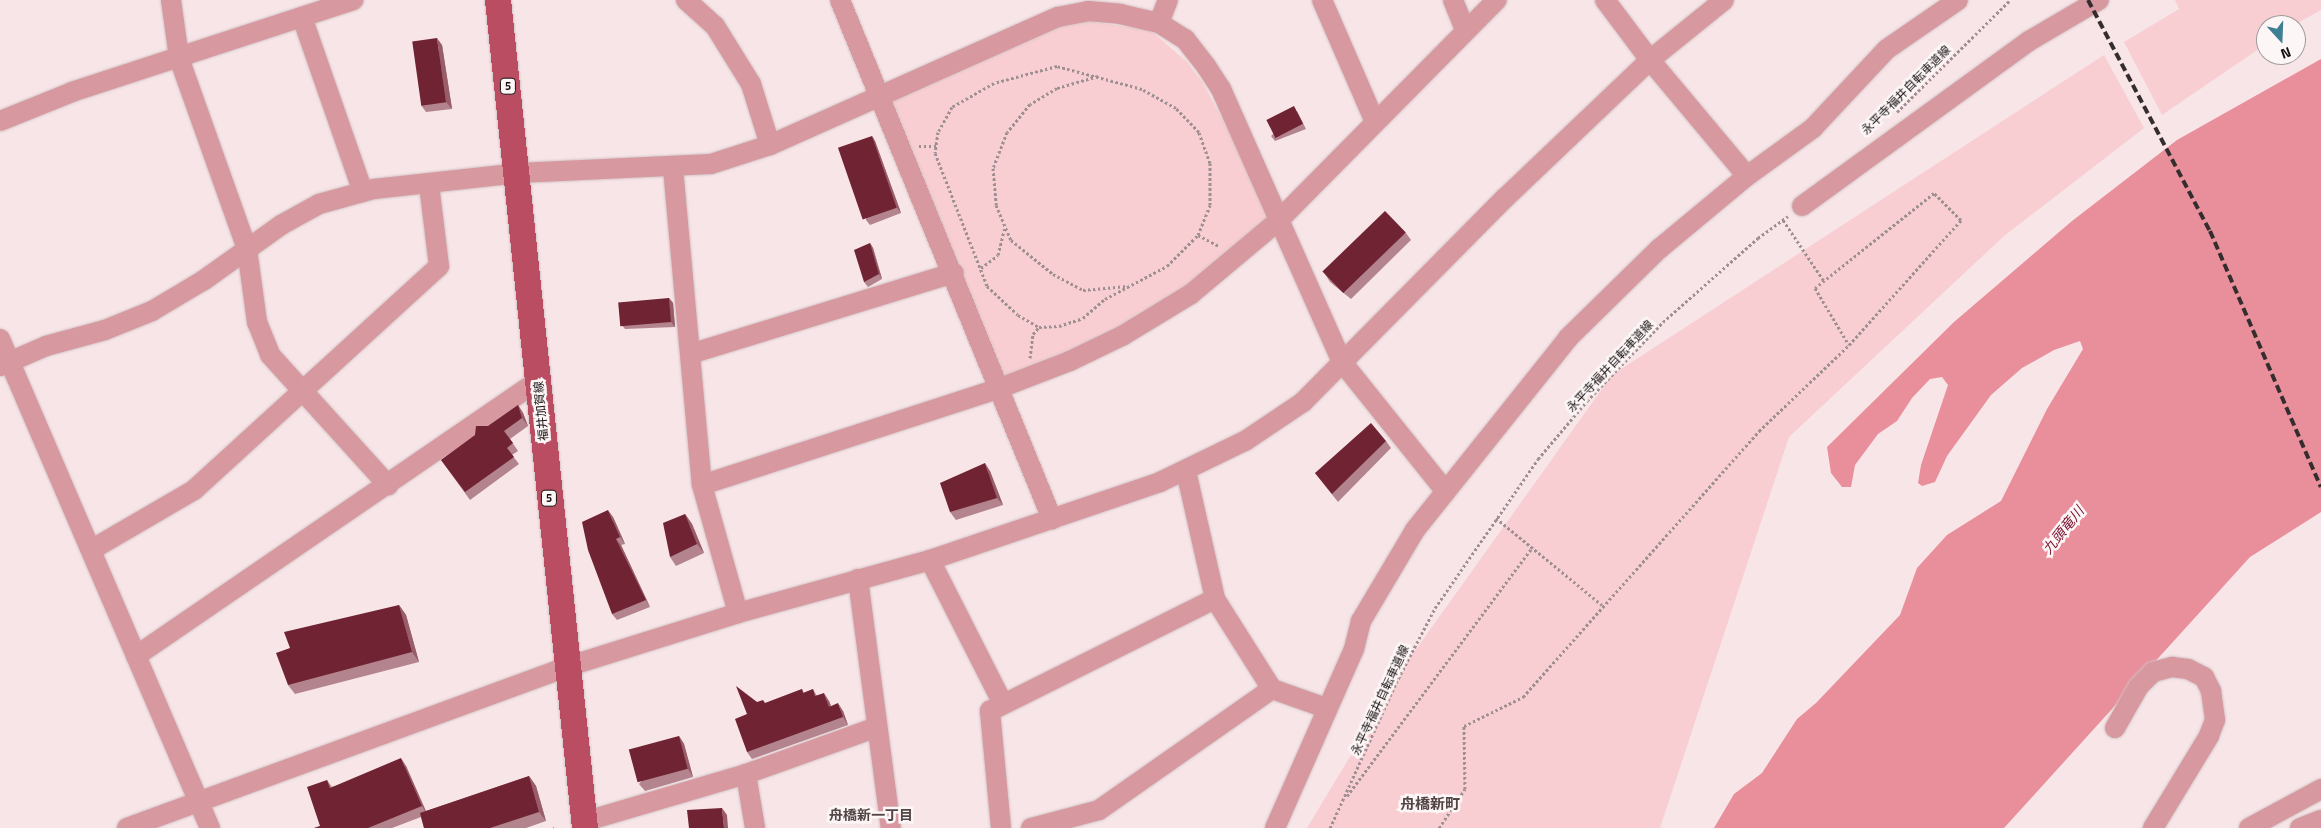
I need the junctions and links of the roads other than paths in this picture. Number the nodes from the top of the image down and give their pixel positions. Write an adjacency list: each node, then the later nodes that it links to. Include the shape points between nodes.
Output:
1 (172, 0): 17 (street)
2 (353, 0): 14 (street)
3 (498, 0): 24 (main road, 福井加賀線 / 5)
4 (686, 0): 22 (street, via 715,26 751,84)
5 (840, 0): 19 (street)
6 (1168, 0): 15 (street)
7 (1322, 0): 21 (street)
8 (1453, 0): 16 (street)
9 (1497, 0): 16 (street)
10 (1605, 0): 18 (street)
11 (1724, 0): 18 (street)
12 (1958, 0): 25 (street, via 1888,49 1813,128)
13 (2099, 0): 28 (street, via 2029,41)
14 (302, 17): 17 (street); 27 (street)
15 (1159, 24): 19 (street, via 1120,14 1088,11 1058,17); 29 (street, via 1185,39 1221,90)
16 (1466, 29): 21 (street)
17 (179, 58): 20 (street); 30 (street)
18 (1650, 60): 25 (street); 34 (street, via 1505,198)
19 (882, 96): 22 (street); 31 (street)
20 (1, 118)
21 (1375, 122): 29 (street)
22 (770, 145): 23 (street, via 711,164)
23 (673, 168): 24 (street); 33 (street)
24 (518, 173): 26 (street); 36 (main road, 福井加賀線 / 5)
25 (1747, 176): 42 (street, via 1659,249 1568,338)
26 (430, 184): 27 (street); 38 (street, via 439,266)
27 (362, 192): 30 (street, via 319,204 280,225)
28 (1802, 206)
29 (1278, 221): 34 (street); 37 (street, via 1190,294 1122,336)
30 (247, 249): 35 (street, via 152,311 104,330 46,346); 38 (street, via 257,322 270,355)
31 (954, 273): 33 (street); 37 (street)
32 (0, 340): 35 (street)
33 (690, 354): 41 (street)
34 (1342, 362): 39 (street, via 1303,402 1278,422); 42 (street)
35 (5, 364): 44 (street)
36 (538, 381): 40 (street); 50 (main road, 福井加賀線 / 5)
37 (1000, 388): 41 (street); 43 (street)
38 (301, 390): 40 (street); 44 (street, via 194,490)
39 (1186, 471): 43 (street); 47 (street)
40 (388, 485): 49 (street)
41 (702, 485): 48 (street)
42 (1446, 492): 53 (street, via 1415,530 1361,621 1354,649)
43 (1052, 518): 45 (street)
44 (91, 550): 49 (street)
45 (930, 560): 46 (street); 52 (street)
46 (858, 579): 48 (street); 54 (street)
47 (1215, 599): 51 (street); 52 (street)
48 (738, 613): 50 (street)
49 (136, 656): 58 (street)
50 (566, 667): 58 (street); 60 (main road, 福井加賀線 / 5)
51 (1272, 689): 53 (street); 66 (street, via 1100,810)
52 (1003, 704): 65 (street, via 990,711)
53 (1326, 708): 67 (street)
54 (877, 727): 56 (street); 64 (street)
55 (2115, 728): 68 (street, via 2138,686 2153,672 2172,667 2188,669 2204,677 2212,691 2215,720 2209,736)
56 (746, 774): 60 (street); 63 (street)
57 (2321, 789): 69 (street)
58 (199, 802): 61 (street); 62 (street)
59 (2320, 822): 70 (street)
60 (584, 826)
61 (127, 828)
62 (210, 828)
63 (756, 828)
64 (891, 828)
65 (1001, 828)
66 (1031, 828)
67 (1275, 828)
68 (2153, 828)
69 (2249, 828)
70 (2300, 828)

